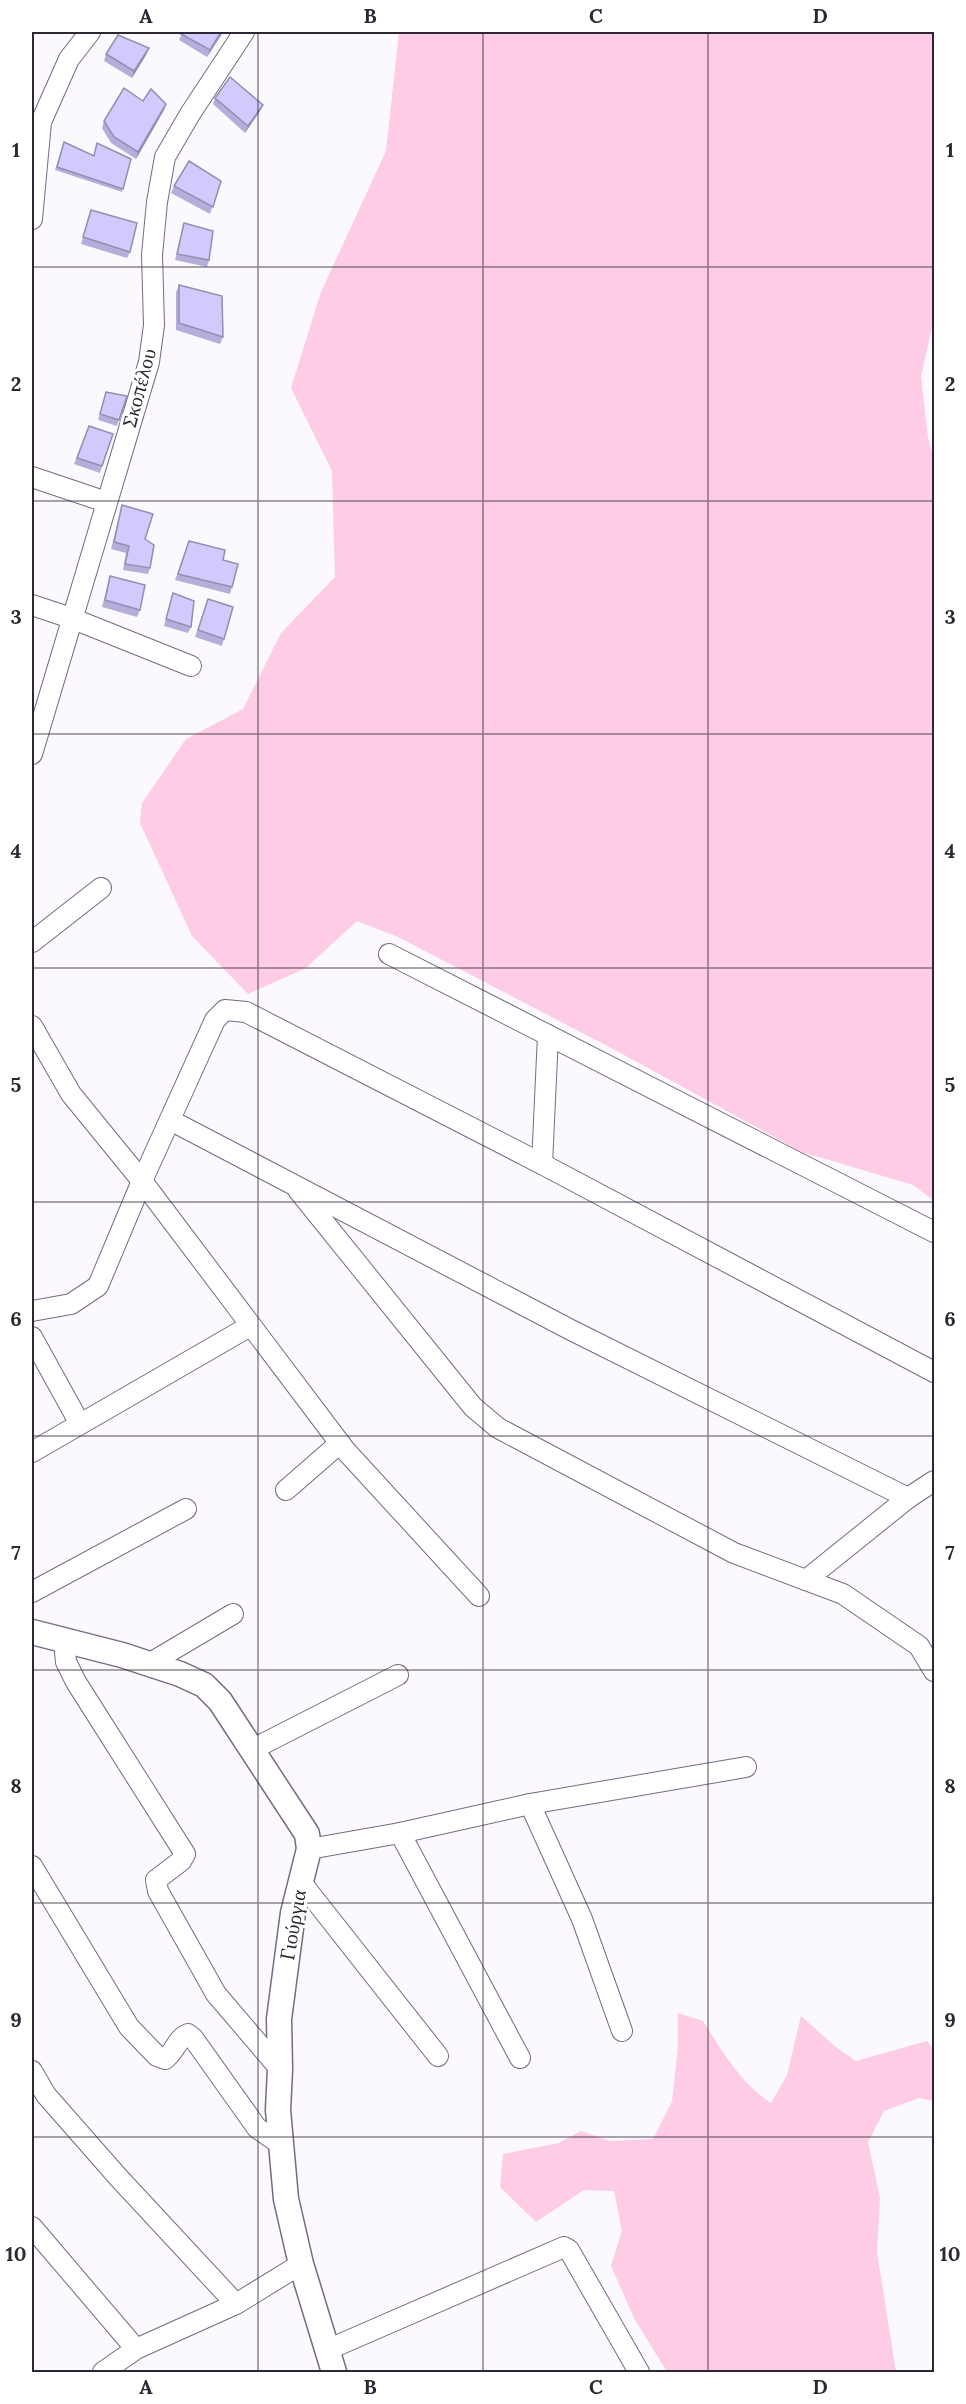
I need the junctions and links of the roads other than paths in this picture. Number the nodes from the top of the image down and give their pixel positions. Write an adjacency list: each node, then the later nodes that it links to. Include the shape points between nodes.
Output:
1 (90, 32): 3 (street, via 69,59 41,122)
2 (244, 32): 5 (street, Σκοπέλου, via 165,157 152,255 154,325 149,362)
3 (32, 219)
4 (32, 477): 5 (street)
5 (106, 502): 7 (street, Σκοπέλου)
6 (32, 605): 7 (street)
7 (71, 618): 8 (street); 9 (street, Σκοπέλου)
8 (191, 666)
9 (36, 726): 10 (street, Σκοπέλου)
10 (32, 754)
11 (100, 888): 12 (street)
12 (32, 942)
13 (389, 954): 15 (street)
14 (32, 1026): 18 (street, via 71,1094)
15 (548, 1035): 17 (street); 20 (street)
16 (170, 1120): 17 (street, via 214,1020 225,1010 246,1012); 18 (street); 19 (street)
17 (542, 1164): 26 (street)
18 (142, 1181): 23 (street, via 98,1286 71,1304); 24 (street)
19 (293, 1184): 32 (street, via 572,1330); 34 (street, via 473,1407 498,1428 734,1553)
20 (907, 1218): 21 (street); 22 (street)
21 (934, 1220)
22 (934, 1232)
23 (32, 1311)
24 (250, 1326): 27 (street); 28 (street)
25 (32, 1336): 27 (street)
26 (934, 1372)
27 (80, 1424): 29 (street)
28 (340, 1443): 31 (street); 36 (street)
29 (32, 1452)
30 (934, 1480): 32 (street)
31 (286, 1490)
32 (908, 1498): 34 (street)
33 (186, 1509): 35 (street)
34 (806, 1580): 41 (street, via 843,1594 919,1646)
35 (32, 1592)
36 (479, 1596)
37 (233, 1614): 40 (street)
38 (32, 1632): 39 (street)
39 (64, 1641): 40 (street); 53 (street, via 66,1662 76,1682 185,1854 156,1880 158,1891 216,1994)
40 (147, 1665): 43 (street, via 204,1686 220,1701)
41 (934, 1671)
42 (398, 1675): 43 (street)
43 (253, 1749): 47 (street, via 307,1834)
44 (746, 1767): 45 (street)
45 (530, 1804): 46 (street); 50 (street, via 582,1919)
46 (400, 1833): 47 (street); 52 (street)
47 (309, 1849): 49 (street, Γιούργια)
48 (32, 1866): 55 (street, via 129,2027 157,2056 165,2059 188,2034 257,2128)
49 (300, 1881): 51 (street); 53 (street, Γιούργια, via 279,2019)
50 (622, 2031)
51 (438, 2056)
52 (520, 2058)
53 (280, 2069): 55 (street, Γιούργια)
54 (32, 2071): 58 (street, via 46,2094 118,2177)
55 (280, 2144): 57 (street, Γιούργια, via 286,2199)
56 (32, 2226): 59 (street)
57 (301, 2264): 58 (street); 60 (street, Γιούργια)
58 (236, 2304): 59 (street)
59 (136, 2349): 61 (street)
60 (330, 2361): 62 (street, via 564,2247)
61 (103, 2373)
62 (639, 2373)

